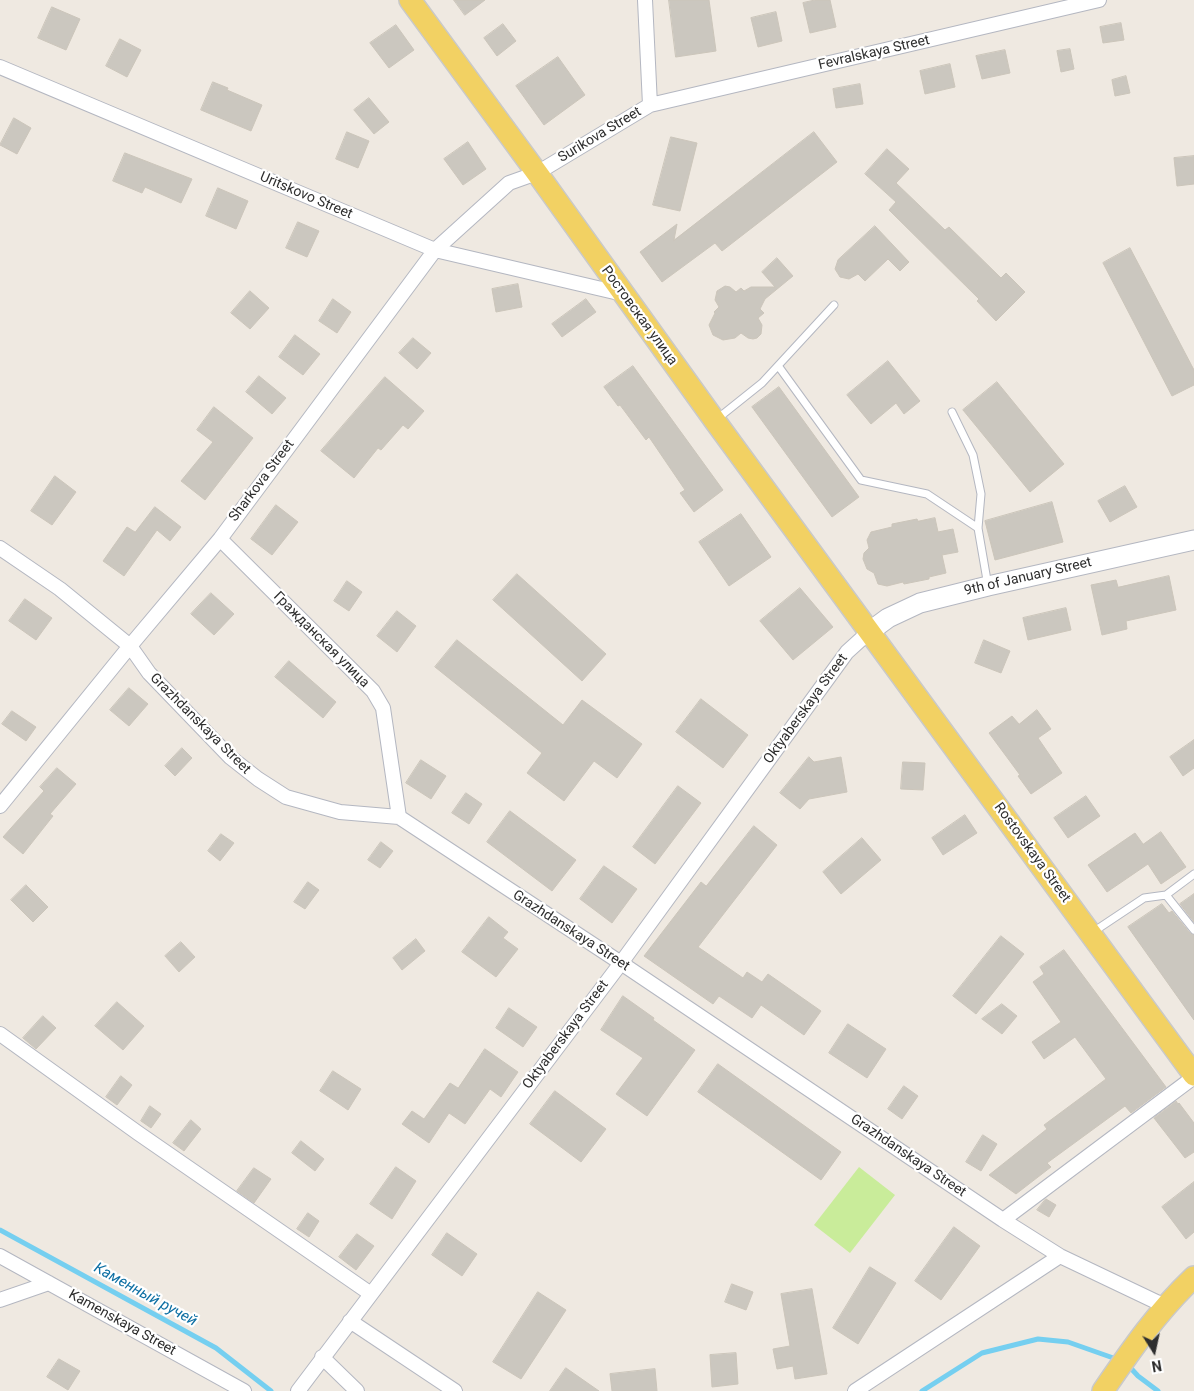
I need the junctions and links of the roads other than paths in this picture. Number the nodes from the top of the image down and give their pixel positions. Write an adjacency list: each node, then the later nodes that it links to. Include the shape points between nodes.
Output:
1 (410, 0): 6 (main road, Ростовская улица)
2 (645, 0): 5 (street, Surikova Street)
3 (1098, 0): 5 (street, Fevralskaya Street)
4 (0, 66): 7 (street, Uritskovo Street)
5 (650, 106): 6 (street, Surikova Street)
6 (537, 173): 7 (street, Sharkova Street, via 509,183); 8 (main road, Ростовская улица)
7 (435, 250): 8 (street, Uritskovo Street); 14 (street, Sharkova Street)
8 (623, 294): 12 (main road, Ростовская улица)
9 (834, 305): 10 (lane)
10 (779, 366): 12 (lane); 13 (lane, via 861,480 927,494)
11 (952, 412): 13 (lane, via 973,455 981,494)
12 (715, 421): 18 (main road, Ростовская улица)
13 (978, 528): 17 (lane)
14 (220, 539): 19 (street, Sharkova Street); 21 (street, Гражданская улица, via 373,691 383,708)
15 (1194, 540): 17 (main road, 9th of January Street)
16 (0, 548): 19 (street, Grazhdanskaya Street, via 60,589)
17 (988, 586): 18 (main road, 9th of January Street, via 920,603 888,618)
18 (869, 632): 25 (main road, Rostovskaya Street); 26 (street, Oktyaberskaya Street, via 847,652)
19 (130, 646): 20 (street, Sharkova Street); 21 (street, Grazhdanskaya Street, via 149,673 230,757 286,797 340,812)
20 (0, 806)
21 (399, 818): 26 (street, Grazhdanskaya Street)
22 (1194, 874): 23 (lane)
23 (1166, 895): 24 (lane); 25 (lane, via 1144,898)
24 (1194, 930)
25 (1091, 934): 28 (main road, Rostovskaya Street)
26 (620, 963): 29 (street, Grazhdanskaya Street); 34 (street, Oktyaberskaya Street)
27 (0, 1034): 34 (street)
28 (1194, 1076): 29 (street)
29 (1003, 1220): 31 (street, Grazhdanskaya Street)
30 (0, 1256): 33 (street, Kamenskaya Street)
31 (1060, 1256): 36 (street, Grazhdanskaya Street); 43 (street)
32 (1194, 1277): 36 (main road)
33 (49, 1283): 35 (street); 39 (street, Kamenskaya Street)
34 (370, 1294): 37 (street, Oktyaberskaya Street)
35 (0, 1300)
36 (1165, 1306): 44 (main road)
37 (350, 1321): 38 (street, Oktyaberskaya Street); 42 (street)
38 (322, 1357): 40 (street, Oktyaberskaya Street); 41 (street)
39 (244, 1391)
40 (298, 1391)
41 (357, 1391)
42 (455, 1391)
43 (855, 1391)
44 (1103, 1391)

